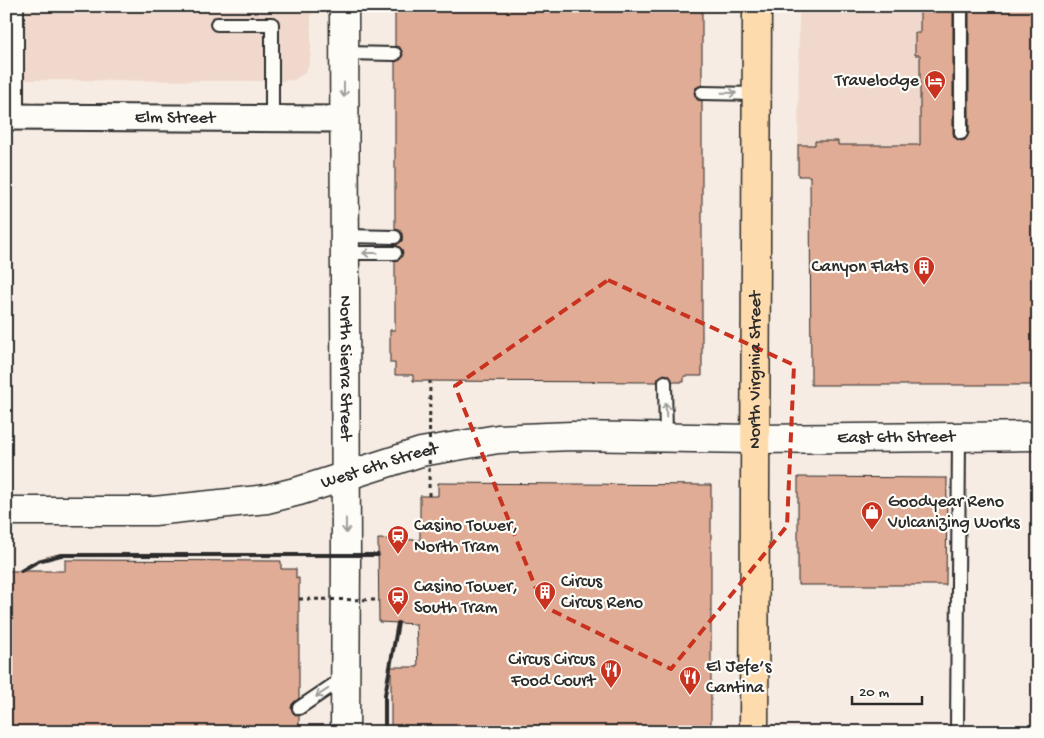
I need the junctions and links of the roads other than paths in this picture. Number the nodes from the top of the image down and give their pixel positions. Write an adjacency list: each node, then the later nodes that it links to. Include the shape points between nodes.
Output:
1 (17, 6): 10 (lane)
2 (344, 6): 6 (main road, North Sierra Street)
3 (757, 6): 9 (main road, North Virginia Street)
4 (961, 6): 13 (lane)
5 (217, 24): 11 (lane, via 272,24)
6 (344, 54): 7 (lane); 12 (main road, North Sierra Street, one-way to 12)
7 (395, 54)
8 (702, 93): 9 (lane, one-way to 9)
9 (756, 94): 21 (main road, North Virginia Street)
10 (12, 117): 11 (street, Elm Street)
11 (272, 119): 12 (street, Elm Street)
12 (344, 119): 15 (main road, North Sierra Street)
13 (961, 133)
14 (395, 237): 15 (lane)
15 (345, 244): 16 (lane, one-way to 15); 22 (main road, North Sierra Street)
16 (395, 253)
17 (665, 382): 20 (lane, one-way to 17)
18 (959, 436): 19 (main road, East 6th Street); 21 (main road, East 6th Street); 28 (lane)
19 (1038, 436)
20 (666, 438): 21 (main road, West 6th Street); 22 (main road, West 6th Street, via 572,436 498,439 421,452)
21 (754, 439): 27 (main road, North Virginia Street)
22 (345, 477): 23 (main road, West 6th Street, via 267,499 154,511); 24 (main road, North Sierra Street, one-way to 24)
23 (6, 511)
24 (345, 677): 25 (lane, one-way to 25); 26 (main road, North Sierra Street)
25 (299, 708)
26 (345, 732)
27 (754, 732)
28 (957, 732)

